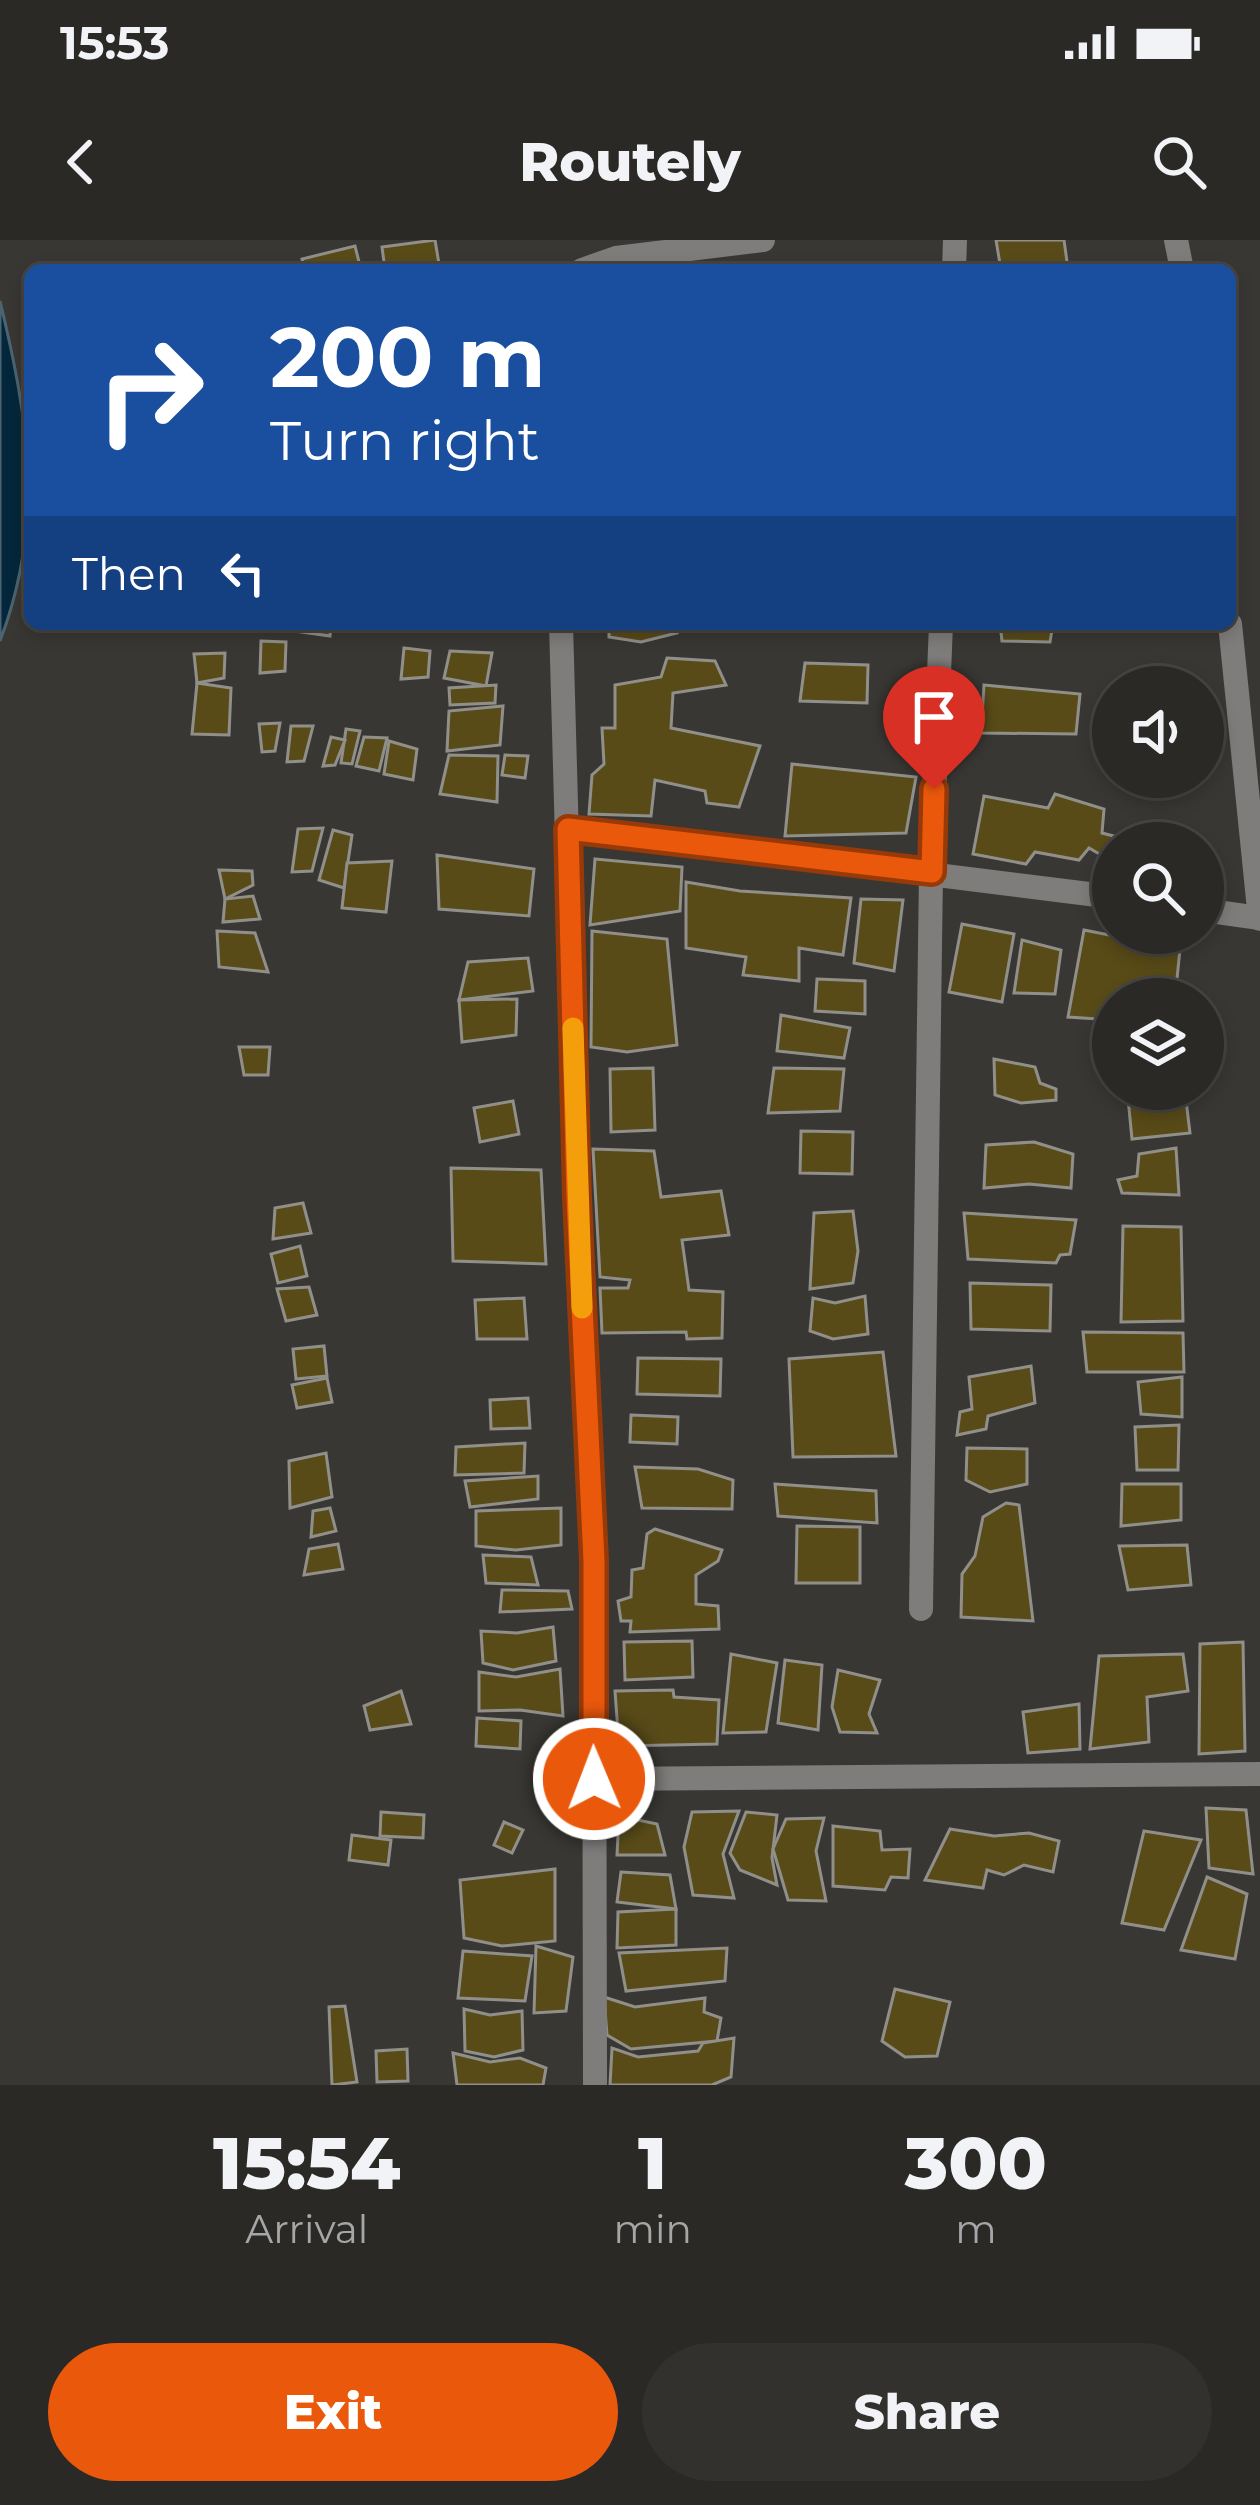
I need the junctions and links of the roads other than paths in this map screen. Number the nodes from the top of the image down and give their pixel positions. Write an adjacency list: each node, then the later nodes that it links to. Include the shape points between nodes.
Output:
1 (764, 240): 2 (street)
2 (599, 264)
3 (561, 630): 6 (street)
4 (941, 630): 7 (street)
5 (1231, 630): 10 (street)
6 (568, 829): 7 (street); 13 (street)
7 (932, 872): 8 (street); 11 (street)
8 (1092, 894)
9 (1224, 913): 10 (street)
10 (1260, 919)
11 (921, 1609)
12 (1260, 1774): 13 (street)
13 (594, 1779): 14 (street)
14 (596, 2085)

